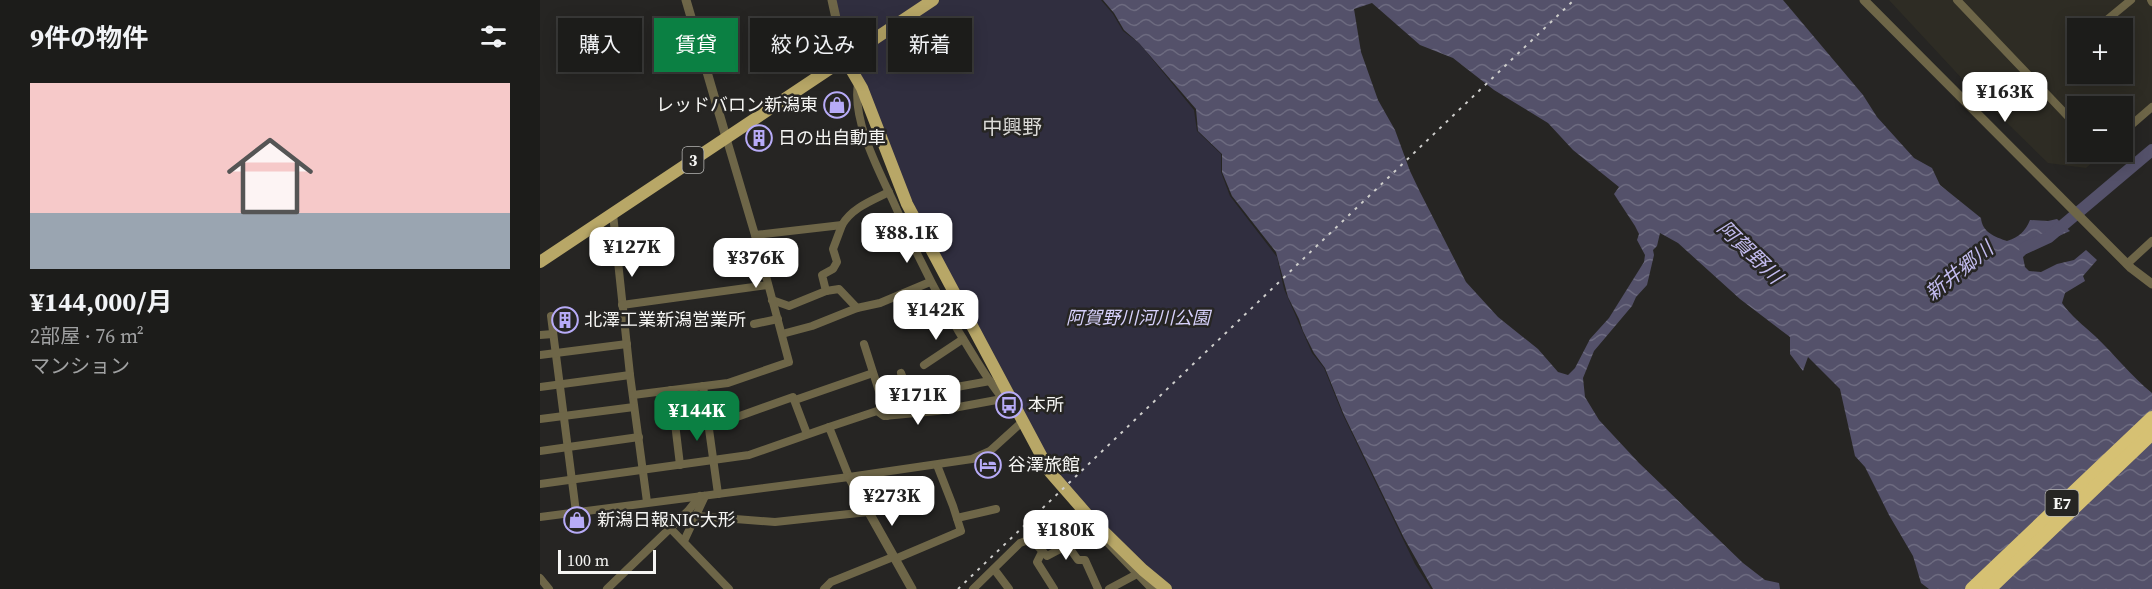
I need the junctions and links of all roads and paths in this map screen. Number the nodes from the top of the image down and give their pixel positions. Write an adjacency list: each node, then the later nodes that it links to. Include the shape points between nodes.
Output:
1 (686, 0): 16 (street)
2 (832, 0): 7 (street)
3 (933, 0): 9 (main road, 3)
4 (1864, 0): 23 (street)
5 (1957, 0): 14 (street)
6 (2131, 0): 8 (street)
7 (838, 18)
8 (2109, 18)
9 (876, 38)
10 (825, 72): 16 (main road, 3)
11 (855, 72): 12 (main road)
12 (858, 82): 17 (street, via 858,113); 62 (main road, via 907,204)
13 (2152, 107): 15 (street)
14 (2067, 115)
15 (2133, 123)
16 (726, 137): 18 (main road, 3); 20 (street)
17 (889, 192): 19 (street, via 855,210); 24 (street)
18 (613, 214): 22 (main road, 3); 29 (street)
19 (842, 225): 20 (street); 27 (street, via 833,249 837,262 822,275)
20 (755, 236): 26 (street)
21 (2152, 241): 23 (street)
22 (540, 262)
23 (2127, 264): 25 (street)
24 (930, 282): 30 (street, via 880,303); 37 (street)
25 (2152, 284)
26 (768, 285): 28 (street); 29 (street)
27 (826, 291): 28 (street, via 789,306); 30 (street, via 839,289)
28 (772, 300): 32 (street)
29 (622, 305): 38 (street)
30 (857, 308): 35 (street, via 829,321)
31 (551, 316): 34 (street)
32 (777, 319): 33 (street); 35 (street)
33 (754, 324)
34 (553, 334): 36 (street); 40 (street)
35 (782, 334): 48 (street, via 789,362 738,380)
36 (540, 335)
37 (963, 339): 42 (street); 46 (street)
38 (627, 344): 40 (street); 45 (street)
39 (864, 344): 43 (street)
40 (556, 352): 41 (street); 47 (street)
41 (540, 355)
42 (924, 365)
43 (873, 373): 53 (street); 55 (street)
44 (901, 373): 50 (street)
45 (630, 375): 47 (street); 52 (street)
46 (990, 381): 50 (street, via 912,396); 54 (street)
47 (559, 385): 49 (street); 57 (street)
48 (703, 386): 51 (street); 69 (street)
49 (540, 387)
50 (907, 389): 53 (street)
51 (671, 390): 52 (street); 70 (street)
52 (633, 395): 56 (street)
53 (881, 399): 58 (street)
54 (1002, 399): 58 (street); 62 (street)
55 (795, 400): 59 (street, via 793,397); 65 (street)
56 (634, 407): 57 (street); 66 (street)
57 (563, 416): 61 (street); 67 (street)
58 (887, 416): 63 (street, via 877,411)
59 (737, 417)
60 (2152, 418): 106 (highway, E7)
61 (540, 419)
62 (1023, 421): 71 (street, via 981,456); 85 (main road, via 1050,472)
63 (829, 427): 65 (street); 73 (street)
64 (2152, 433): 107 (highway, E7)
65 (807, 434): 69 (street, via 749,454)
66 (639, 437): 67 (street); 72 (street)
67 (568, 448): 68 (street); 74 (street)
68 (540, 451)
69 (712, 460): 70 (street); 76 (street)
70 (680, 465): 72 (street)
71 (937, 465): 73 (street); 84 (street)
72 (643, 468): 74 (street); 78 (street)
73 (849, 477): 76 (street); 81 (street)
74 (572, 480): 75 (street); 80 (street)
75 (540, 484)
76 (718, 494): 77 (street)
77 (702, 496): 78 (street); 82 (street); 86 (street)
78 (647, 502): 80 (street)
79 (996, 509): 84 (street)
80 (576, 512): 83 (street)
81 (868, 512): 82 (street, via 775,522); 90 (street)
82 (697, 516): 87 (street)
83 (540, 517)
84 (957, 518): 90 (street, via 961,531)
85 (1092, 521): 88 (street, via 1080,538); 92 (street); 105 (main road)
86 (670, 528): 87 (street); 95 (street)
87 (684, 542): 96 (street)
88 (1068, 546): 89 (street, via 1047,556); 102 (street, via 1078,560 1085,560)
89 (1042, 552): 91 (street, via 1031,539 1020,543); 101 (street, via 1037,562)
90 (894, 558): 97 (street, via 831,582); 98 (street)
91 (994, 569): 99 (street); 100 (street)
92 (1137, 574): 103 (street); 104 (street)
93 (540, 578): 94 (street)
94 (549, 589)
95 (607, 589)
96 (729, 589)
97 (824, 589)
98 (912, 589)
99 (973, 589)
100 (1009, 589)
101 (1054, 589)
102 (1098, 589)
103 (1109, 589)
104 (1152, 589)
105 (1166, 589)
106 (1972, 589)
107 (1989, 589)

